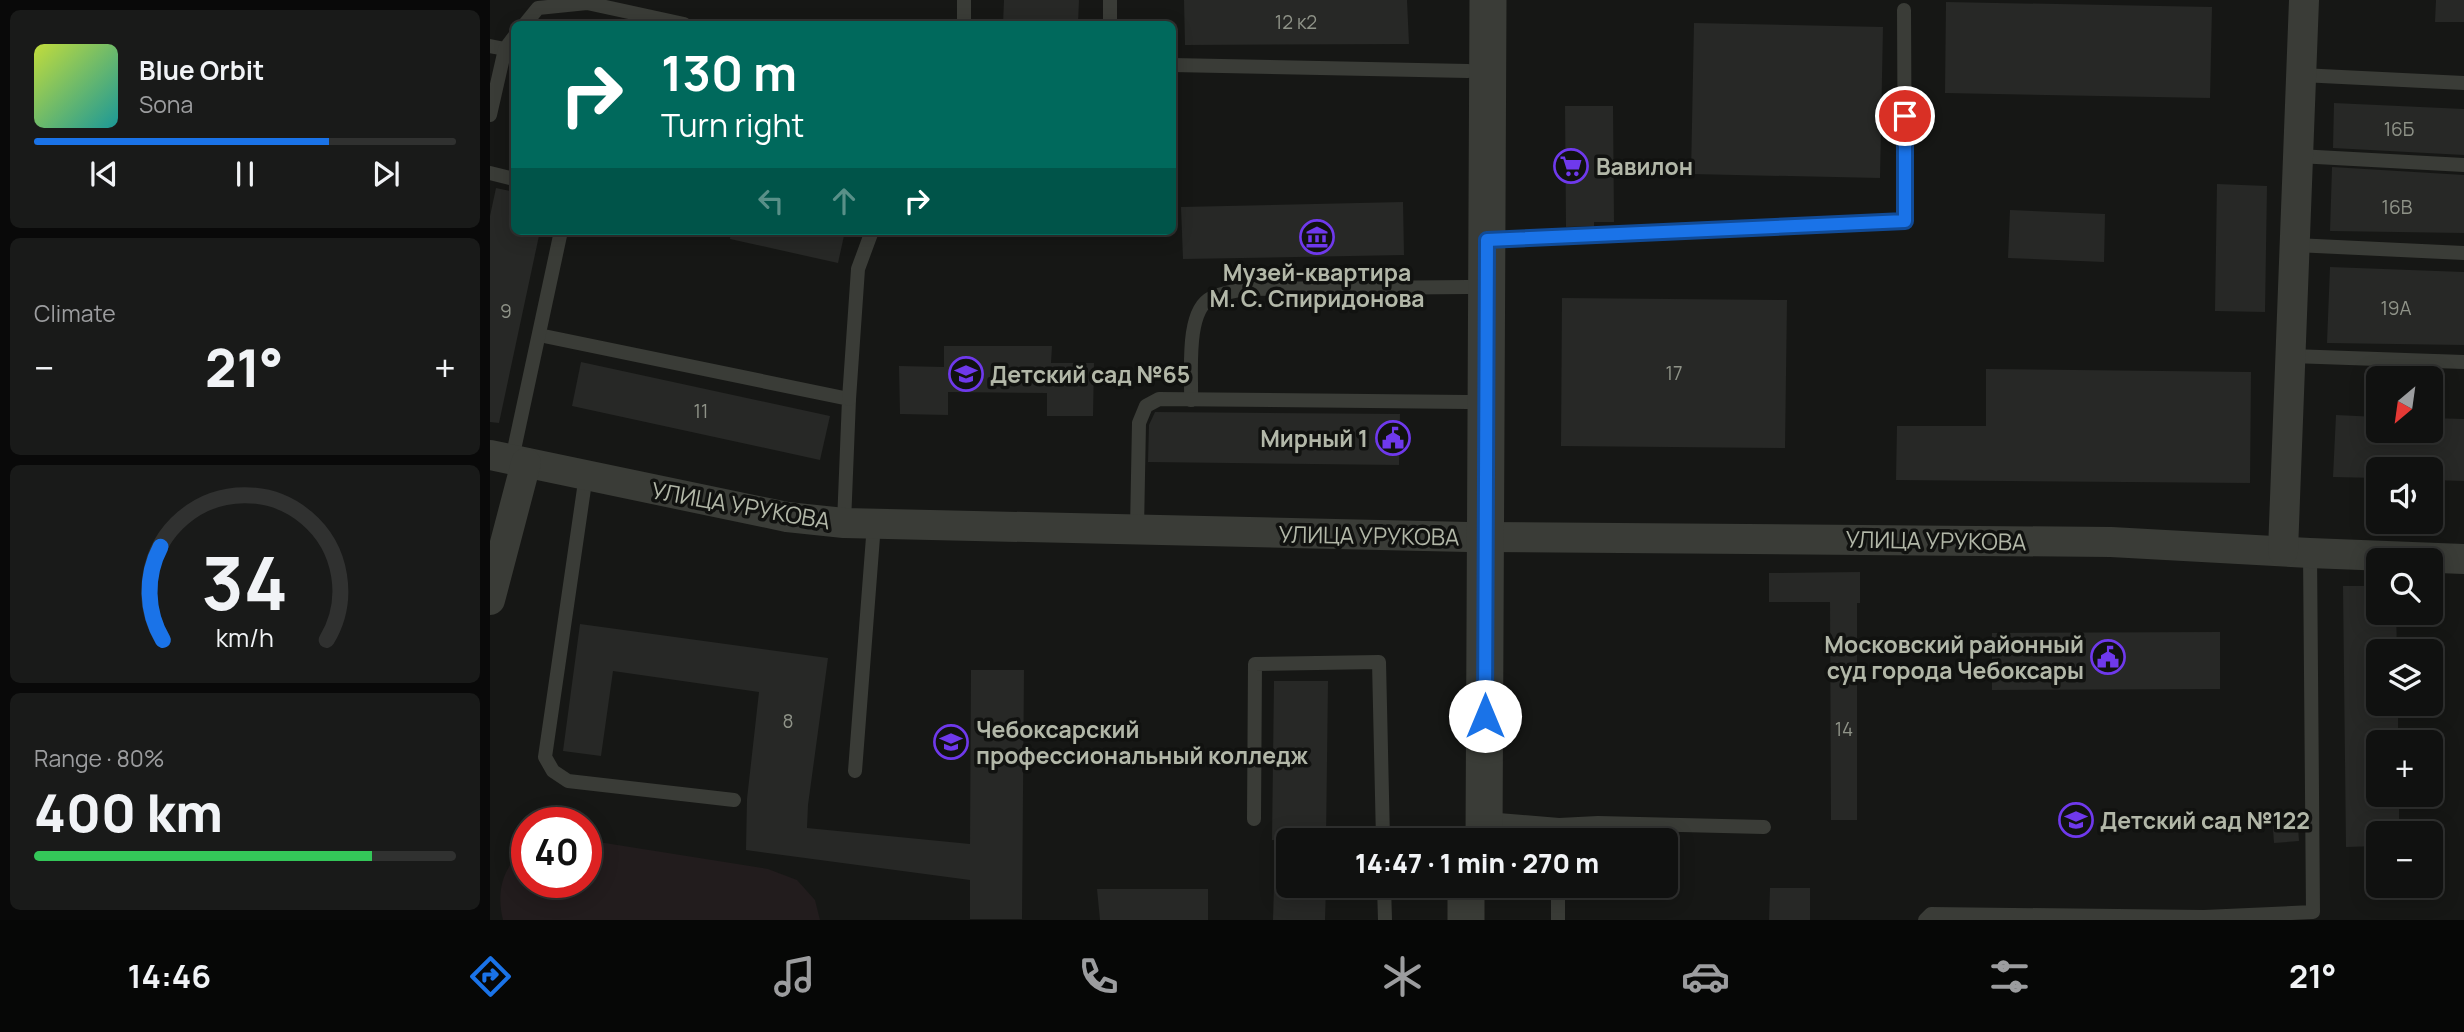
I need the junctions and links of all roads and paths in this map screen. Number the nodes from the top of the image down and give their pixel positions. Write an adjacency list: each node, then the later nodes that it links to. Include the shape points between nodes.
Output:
1 (964, 0): 10 (lane)
2 (1110, 0): 11 (lane)
3 (1468, 0): 15 (street)
4 (1488, 0): 15 (street)
5 (2304, 0): 16 (street)
6 (540, 4): 8 (lane); 9 (lane, via 587,3)
7 (1904, 10): 25 (lane, via 1905,221)
8 (527, 21)
9 (670, 21)
10 (964, 21)
11 (1110, 21)
12 (510, 43): 13 (lane); 18 (lane)
13 (490, 46)
14 (1176, 65): 15 (lane)
15 (1478, 71): 25 (street)
16 (2301, 75): 17 (lane); 19 (street)
17 (2464, 83)
18 (490, 115)
19 (2298, 156): 20 (lane); 26 (street)
20 (2464, 165)
21 (490, 173): 22 (lane)
22 (511, 178)
23 (560, 235): 29 (lane)
24 (871, 235): 32 (lane, via 858,269)
25 (1478, 240): 28 (street)
26 (2295, 245): 27 (lane); 30 (street)
27 (2464, 253)
28 (1477, 287): 33 (lane, via 1243,289 1209,299 1198,310 1193,331); 34 (street); 40 (street)
29 (539, 335): 32 (lane); 35 (lane)
30 (2291, 356): 31 (lane); 41 (street)
31 (2464, 362)
32 (849, 399): 37 (lane)
33 (1191, 400): 34 (lane); 39 (lane, via 1159,399 1146,405 1139,423)
34 (1468, 402): 40 (street)
35 (509, 459): 36 (street, УЛИЦА УРУКОВА); 43 (street)
36 (586, 475): 37 (street, УЛИЦА УРУКОВА, via 787,517); 45 (lane, via 545,757 553,771 568,781)
37 (845, 523): 38 (street, УЛИЦА УРУКОВА)
38 (874, 524): 39 (street, УЛИЦА УРУКОВА); 44 (lane)
39 (1137, 529): 40 (street, УЛИЦА УРУКОВА)
40 (1477, 537): 41 (street, УЛИЦА УРУКОВА, via 2111,542); 49 (street)
41 (2296, 552): 42 (street, УЛИЦА УРУКОВА); 55 (lane, via 2313,912)
42 (2464, 559)
43 (490, 600)
44 (855, 771)
45 (734, 800)
46 (1254, 819): 48 (lane, via 1255,664 1379,662)
47 (1764, 827): 50 (lane, via 1598,823)
48 (1383, 828)
49 (1475, 828)
50 (1578, 828)
51 (1384, 898): 56 (lane)
52 (1466, 898): 57 (street)
53 (1484, 898): 58 (street)
54 (1558, 898): 59 (lane)
55 (2204, 918): 60 (lane, via 1931,914)
56 (1385, 920)
57 (1466, 920)
58 (1484, 920)
59 (1558, 920)
60 (1925, 920)

